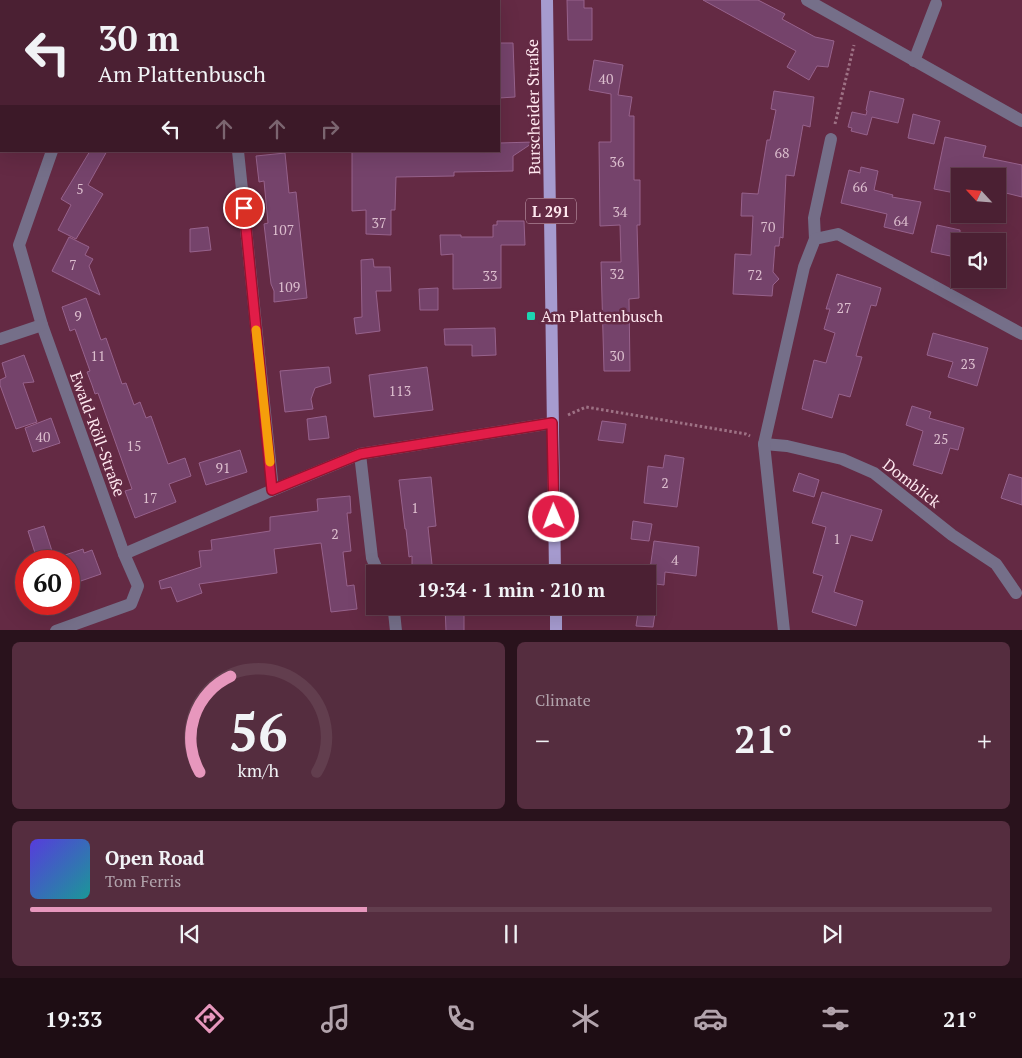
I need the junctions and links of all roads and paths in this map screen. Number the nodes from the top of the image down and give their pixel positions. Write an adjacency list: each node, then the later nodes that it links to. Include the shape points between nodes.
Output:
1 (547, 0): 14 (main road, Burscheider Straße / L 291)
2 (806, 0): 4 (street)
3 (936, 4): 5 (street)
4 (858, 30): 5 (street); 7 (path)
5 (914, 61): 6 (street)
6 (1022, 121)
7 (832, 139): 10 (street, via 814,218)
8 (52, 152): 11 (street, Ewald-Röll-Straße, via 19,244)
9 (238, 152): 17 (street)
10 (815, 239): 12 (street, via 838,234); 15 (street, via 804,268)
11 (42, 325): 13 (street); 18 (street, Ewald-Röll-Straße)
12 (1022, 334)
13 (0, 340)
14 (552, 423): 15 (path, via 586,408 746,434); 16 (street); 20 (main road, Burscheider Straße / L 291)
15 (764, 444): 21 (street, Domblick, via 842,459 874,473 952,536 996,564); 27 (street)
16 (360, 454): 17 (street); 19 (street)
17 (272, 490): 18 (street)
18 (124, 554): 24 (street, via 138,586 131,604)
19 (375, 565)
20 (555, 565)
21 (1016, 593)
22 (394, 615): 25 (street)
23 (556, 615): 26 (main road)
24 (56, 630)
25 (396, 630)
26 (556, 630)
27 (784, 630)

